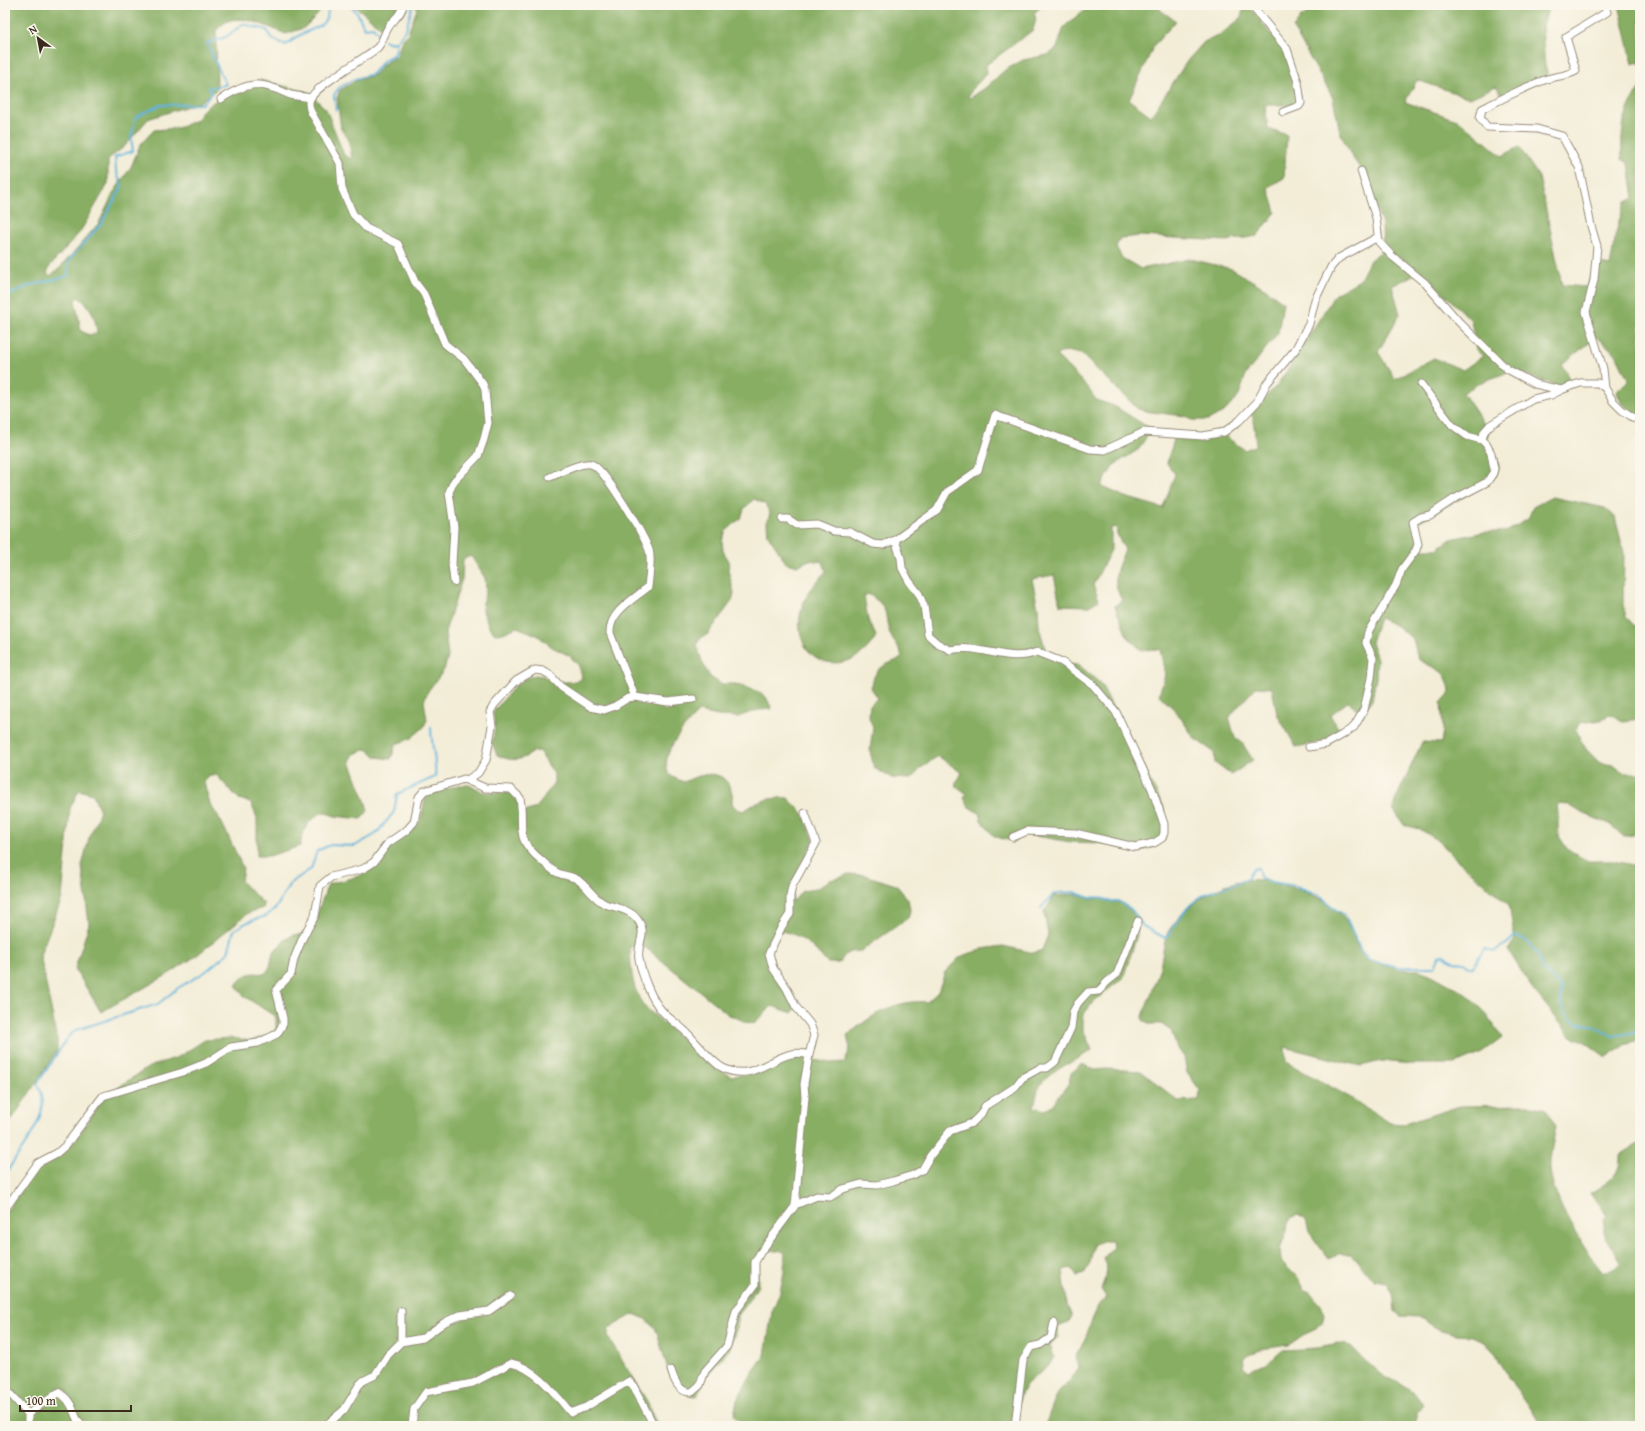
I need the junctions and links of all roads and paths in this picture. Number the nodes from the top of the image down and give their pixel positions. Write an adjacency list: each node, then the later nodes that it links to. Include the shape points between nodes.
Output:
1 (403, 5): 4 (street, via 403,9 388,26 377,48 337,74)
2 (1251, 5): 6 (street, via 1288,49 1298,82 1301,103)
3 (1604, 5): 10 (street, via 1607,12 1566,37 1576,70 1566,76 1549,78 1482,108 1480,118 1487,127 1537,129 1562,136 1579,167 1597,246 1594,280 1586,312 1603,369)
4 (310, 98): 5 (street, via 261,84 232,92); 17 (street, via 308,103 311,112 340,162 342,189 353,214 366,228 398,244 446,344 464,359 485,390 488,423 478,456 454,481 449,492 454,527)
5 (221, 99)
6 (1283, 112)
7 (1362, 171): 8 (street, via 1376,218)
8 (1378, 237): 11 (street, via 1379,242 1392,256 1425,283 1459,322 1507,369 1534,384); 16 (street, via 1339,258 1331,267 1315,300 1309,324 1295,350 1267,382 1257,402 1224,432 1203,436 1144,432 1105,450 1090,448 995,415 978,470 947,492 937,510)
9 (1421, 384): 13 (street, via 1452,425 1467,436)
10 (1605, 388): 11 (street, via 1598,383 1586,382); 12 (street, via 1616,404)
11 (1561, 390): 13 (street, via 1533,399 1490,425)
12 (1640, 422)
13 (1482, 440): 20 (street, via 1489,449 1493,464 1490,478 1478,488 1413,522 1418,544 1416,550 1402,569 1396,585 1368,632 1366,642 1373,658 1364,710 1354,727 1326,744)
14 (550, 477): 18 (street, via 583,465 595,466 609,480 649,551 648,587 618,612 609,626)
15 (782, 519): 16 (street, via 788,519 797,525 816,524 834,531 850,532 873,544 883,545)
16 (895, 540): 23 (street, via 902,568 924,606 928,635 937,643 950,650 962,647 1012,657 1037,652 1062,662 1105,697 1116,712 1152,789 1164,824 1162,838 1154,843 1135,847 1075,833 1027,831)
17 (454, 582)
18 (635, 697): 19 (street, via 668,702); 21 (street, via 604,710 590,707 543,671 535,670 526,674 511,686 490,712 492,726 486,760 478,773)
19 (693, 699)
20 (1309, 747)
21 (467, 780): 25 (street, via 485,788 508,788 514,791 520,798 522,834 534,854 557,873 578,880 601,901 637,918 643,927 639,959 652,994 661,1010 720,1066 746,1072 764,1068 781,1056 803,1053); 27 (street, via 458,780 424,791 419,798 414,822 388,843 374,862 363,869 331,877 320,886 315,916 303,937 291,974 276,990 283,1018 283,1024 277,1034 258,1043 231,1047 206,1063 184,1072 103,1096 66,1145 38,1163)
22 (805, 813): 25 (street, via 816,843 792,886 790,914 769,953 773,968 796,1007 810,1024 814,1035)
23 (1012, 837)
24 (1138, 921): 26 (street, via 1117,974 1099,991 1085,994 1078,1003 1073,1012 1071,1028 1051,1066 1040,1068 1022,1078 1015,1087 985,1106 972,1123 950,1131 922,1170 877,1185 861,1184 843,1189 830,1197 816,1196)
25 (810, 1055): 26 (street, via 804,1084)
26 (796, 1205): 32 (street, via 755,1262 755,1285 736,1312 724,1352 708,1367 700,1386 692,1392 685,1391 676,1384)
27 (5, 1209)
28 (510, 1296): 31 (street, via 489,1311 460,1315 423,1338)
29 (401, 1311): 31 (street)
30 (1054, 1323): 40 (street, via 1051,1337 1031,1347 1023,1360)
31 (401, 1342): 37 (street, via 388,1355 376,1375 363,1381 344,1410)
32 (671, 1370)
33 (5, 1388): 34 (street)
34 (28, 1414): 35 (street); 36 (street, via 59,1392 70,1402 75,1418)
35 (28, 1426)
36 (86, 1426)
37 (325, 1426)
38 (412, 1426): 39 (street, via 414,1409 426,1392 473,1383 511,1363 534,1374 571,1413 629,1381)
39 (654, 1426)
40 (1015, 1426)

